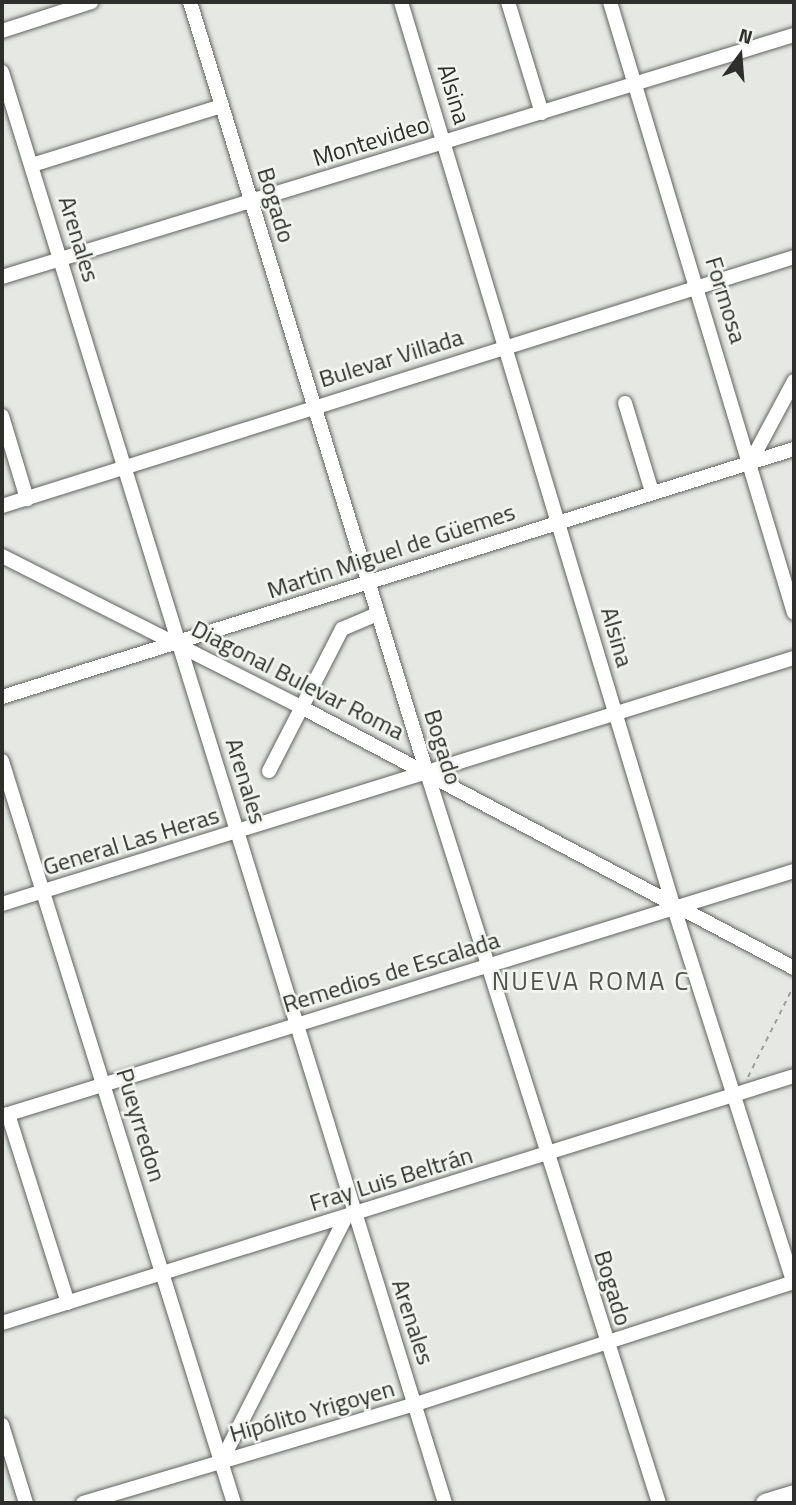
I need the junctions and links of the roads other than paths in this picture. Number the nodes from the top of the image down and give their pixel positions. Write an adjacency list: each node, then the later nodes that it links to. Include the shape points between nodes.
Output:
1 (91, 2): 6 (street)
2 (190, 2): 10 (street, Bogado)
3 (401, 2): 12 (street, Alsina)
4 (508, 2): 11 (street)
5 (610, 2): 9 (street, Formosa)
6 (2, 31)
7 (794, 35): 9 (street, Montevideo)
8 (2, 72): 13 (street, Arenales)
9 (635, 85): 11 (street, Montevideo); 18 (street, Formosa)
10 (222, 106): 13 (street); 14 (street, Bogado)
11 (542, 113): 12 (street, Montevideo)
12 (445, 142): 14 (street, Montevideo); 19 (street, Alsina)
13 (32, 165): 16 (street, Arenales)
14 (251, 201): 16 (street, Montevideo); 22 (street, Bogado)
15 (794, 257): 18 (street, Bulevar Villada)
16 (62, 258): 17 (street, Montevideo); 26 (street, Arenales)
17 (2, 277)
18 (700, 288): 19 (street, Bulevar Villada); 25 (street, Formosa)
19 (504, 348): 22 (street, Bulevar Villada); 30 (street, Alsina)
20 (794, 381): 25 (street)
21 (625, 403): 27 (street)
22 (314, 406): 26 (street, Bulevar Villada); 32 (street, Bogado)
23 (2, 416): 28 (street)
24 (794, 449): 25 (street, Martin Miguel de Güemes)
25 (750, 463): 27 (street, Martin Miguel de Güemes); 33 (street, Formosa)
26 (124, 468): 28 (street, Bulevar Villada); 35 (street, Arenales)
27 (652, 492): 30 (street, Martin Miguel de Güemes)
28 (27, 499): 29 (street, Bulevar Villada)
29 (2, 506)
30 (559, 521): 32 (street, Martin Miguel de Güemes); 39 (street, Alsina)
31 (2, 556): 35 (street, Diagonal Bulevar Roma)
32 (368, 582): 34 (street, Bogado); 35 (street, Martin Miguel de Güemes)
33 (794, 613)
34 (378, 614): 38 (street, via 342,629); 42 (street, Bogado)
35 (180, 645): 37 (street, Martin Miguel de Güemes); 38 (street, Diagonal Bulevar Roma); 44 (street, Arenales)
36 (794, 659): 39 (street, General Las Heras)
37 (2, 697)
38 (301, 707): 41 (street); 42 (street, Diagonal Bulevar Roma)
39 (615, 713): 42 (street, General Las Heras); 48 (street, Alsina)
40 (2, 761): 43 (street, Pueyrredon)
41 (269, 771)
42 (427, 773): 44 (street, General Las Heras); 48 (street, Diagonal Bulevar Roma); 49 (street, Bogado)
43 (7, 800): 46 (street, Pueyrredon)
44 (239, 831): 46 (street, General Las Heras); 51 (street, Arenales)
45 (794, 871): 48 (street, Remedios de Escalada)
46 (44, 891): 47 (street, General Las Heras); 53 (street, Pueyrredon)
47 (2, 904)
48 (674, 908): 49 (street, Remedios de Escalada); 50 (street, Diagonal Bulevar Roma); 54 (street, Alsina)
49 (489, 965): 51 (street, Remedios de Escalada); 56 (street, Bogado)
50 (794, 968)
51 (299, 1024): 53 (street, Remedios de Escalada); 57 (street, Arenales)
52 (794, 1076): 54 (street, Fray Luis Beltrán)
53 (105, 1085): 55 (street, Remedios de Escalada); 58 (street, Pueyrredon)
54 (738, 1094): 56 (street, Fray Luis Beltrán); 59 (street, Alsina)
55 (5, 1115): 60 (street)
56 (548, 1153): 57 (street, Fray Luis Beltrán); 62 (street, Bogado)
57 (351, 1215): 58 (street, Fray Luis Beltrán); 63 (street, Arenales); 65 (street)
58 (163, 1274): 60 (street, Fray Luis Beltrán); 65 (street, Pueyrredon)
59 (794, 1283): 62 (street, Hipólito Yrigoyen)
60 (68, 1303): 61 (street, Fray Luis Beltrán)
61 (2, 1323)
62 (606, 1343): 63 (street, Hipólito Yrigoyen); 71 (street, Bogado)
63 (416, 1404): 65 (street, Hipólito Yrigoyen); 70 (street, Arenales)
64 (2, 1426): 67 (street)
65 (220, 1462): 68 (street, Hipólito Yrigoyen); 69 (street, Pueyrredon)
66 (794, 1494): 72 (main road)
67 (26, 1503)
68 (83, 1503)
69 (234, 1503)
70 (445, 1503)
71 (659, 1503)
72 (765, 1503)

